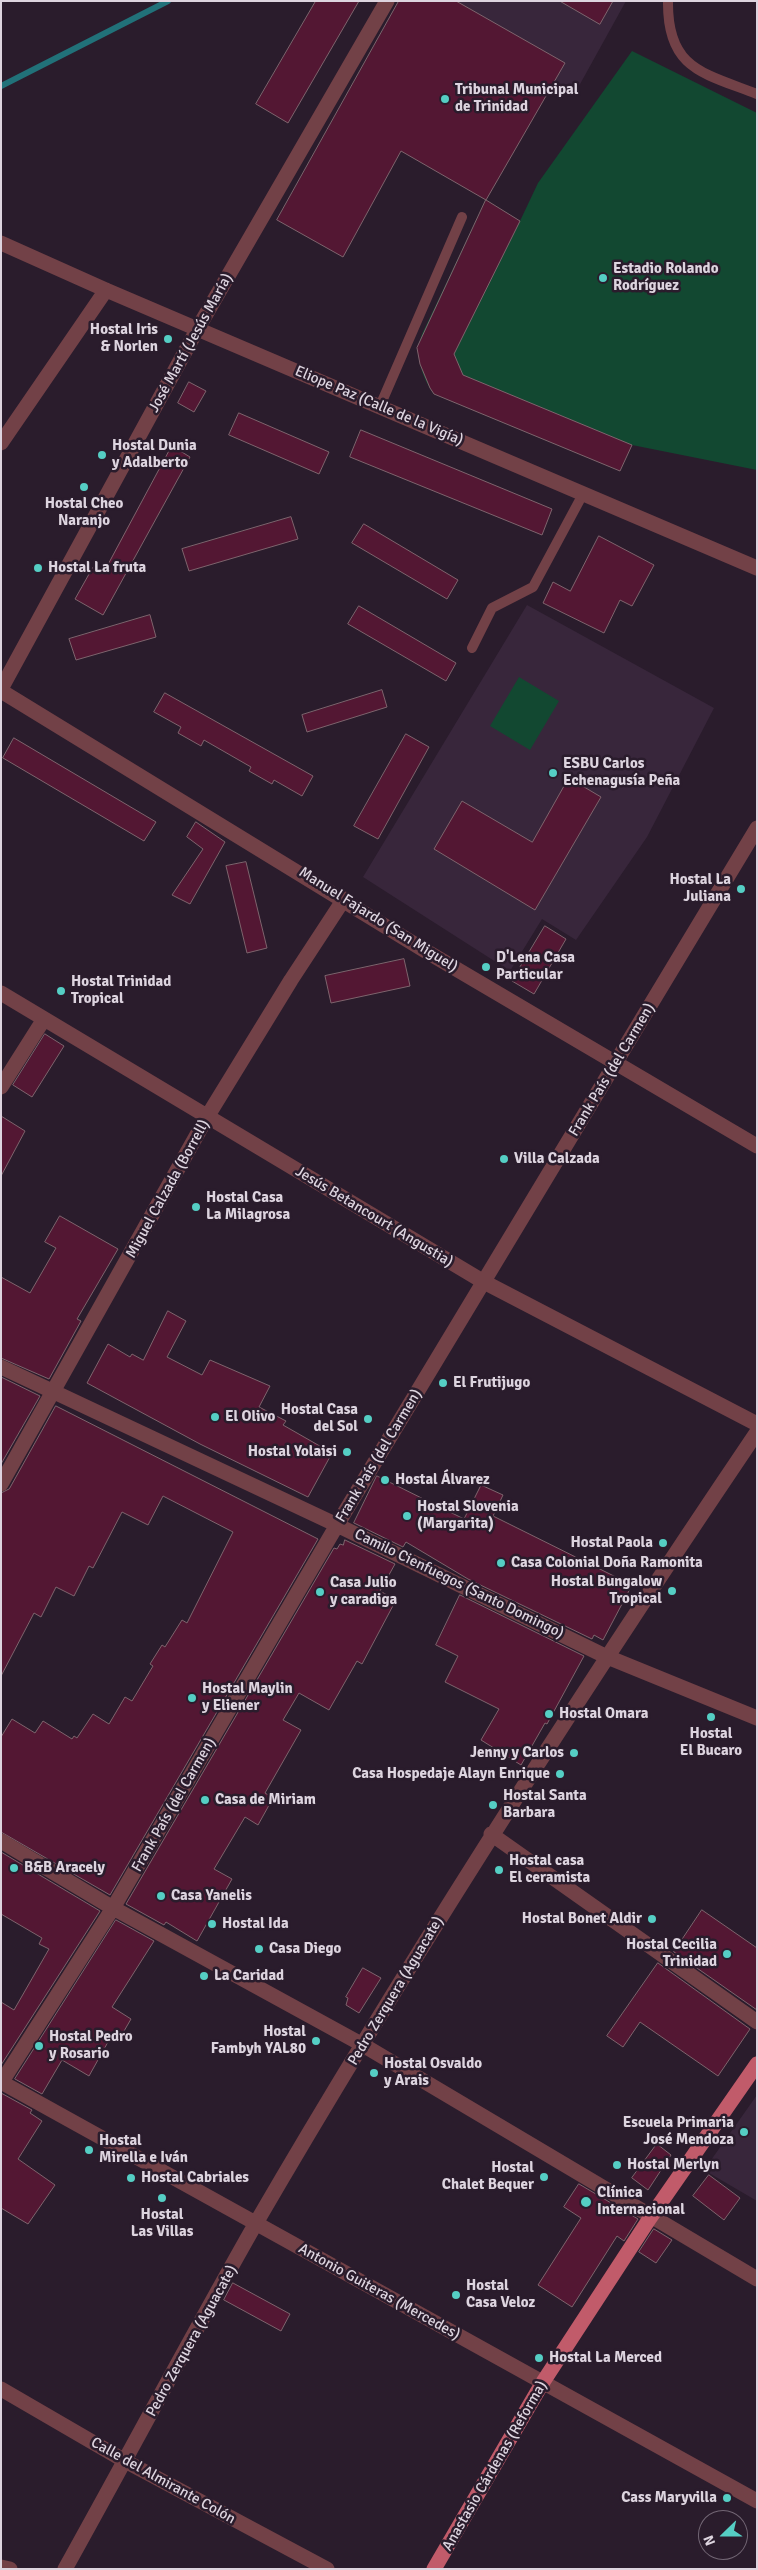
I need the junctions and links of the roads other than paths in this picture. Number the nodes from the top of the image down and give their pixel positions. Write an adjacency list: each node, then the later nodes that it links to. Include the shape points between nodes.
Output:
1 (387, 1): 7 (street, José Martí (Jesús María))
2 (668, 1): 3 (lane, via 670,34 678,52 696,71)
3 (757, 94)
4 (462, 217): 8 (lane)
5 (1, 243): 6 (street, Eliope Paz (Calle de la Vigía))
6 (106, 290): 7 (street, Eliope Paz (Calle de la Vigía)); 9 (street)
7 (198, 328): 8 (street, Eliope Paz (Calle de la Vigía)); 13 (street, José Martí (Jesús María))
8 (380, 406): 10 (street, Eliope Paz (Calle de la Vigía))
9 (1, 443)
10 (583, 494): 11 (street, Eliope Paz (Calle de la Vigía)); 12 (lane, via 533,587 492,608)
11 (757, 568)
12 (472, 648)
13 (1, 690): 15 (street, Manuel Fajardo (San Miguel))
14 (757, 828): 18 (street, Frank País (del Carmen))
15 (344, 899): 18 (street, Manuel Fajardo (San Miguel)); 20 (street, Miguel Calzada (Borrell))
16 (1, 993): 17 (street, Jesús Betancourt (Angustia))
17 (44, 1019): 19 (street); 20 (street, Jesús Betancourt (Angustia))
18 (616, 1063): 21 (street, Manuel Fajardo (San Miguel)); 22 (street, Frank País (del Carmen))
19 (1, 1087)
20 (207, 1117): 22 (street, Jesús Betancourt (Angustia)); 24 (street, Miguel Calzada (Borrell))
21 (757, 1146)
22 (484, 1282): 25 (street, Jesús Betancourt (Angustia)); 28 (street, Frank País (del Carmen))
23 (1, 1367): 24 (street, Camilo Cienfuegos (Santo Domingo))
24 (54, 1393): 27 (street, Miguel Calzada (Borrell)); 28 (street, Camilo Cienfuegos (Santo Domingo))
25 (757, 1424)
26 (757, 1432): 29 (street, Pedro Zerquera (Aguacate))
27 (1, 1484)
28 (337, 1525): 29 (street, Camilo Cienfuegos (Santo Domingo)); 33 (street, Frank País (del Carmen))
29 (605, 1656): 30 (street, Camilo Cienfuegos (Santo Domingo)); 31 (street, Pedro Zerquera (Aguacate))
30 (757, 1718)
31 (491, 1834): 34 (street); 35 (street, Pedro Zerquera (Aguacate))
32 (1, 1841): 33 (street)
33 (113, 1908): 35 (street); 37 (street, Frank País (del Carmen))
34 (757, 2022)
35 (363, 2046): 38 (street); 39 (street, Pedro Zerquera (Aguacate))
36 (757, 2064): 38 (main road, Anastasio Cárdenas (Reforma))
37 (2, 2082): 39 (street, Antonio Guiteras (Mercedes))
38 (650, 2218): 40 (street); 41 (main road, Anastasio Cárdenas (Reforma))
39 (256, 2224): 41 (street, Antonio Guiteras (Mercedes)); 43 (street, Pedro Zerquera (Aguacate))
40 (757, 2279)
41 (543, 2382): 44 (street, Antonio Guiteras (Mercedes)); 49 (main road, Anastasio Cárdenas (Reforma))
42 (1, 2389): 43 (street, Calle del Almirante Colón)
43 (125, 2462): 47 (street, Pedro Zerquera (Aguacate)); 48 (street, Calle del Almirante Colón)
44 (757, 2501)
45 (1, 2567): 46 (street)
46 (10, 2569)
47 (65, 2569)
48 (328, 2569)
49 (434, 2569)

